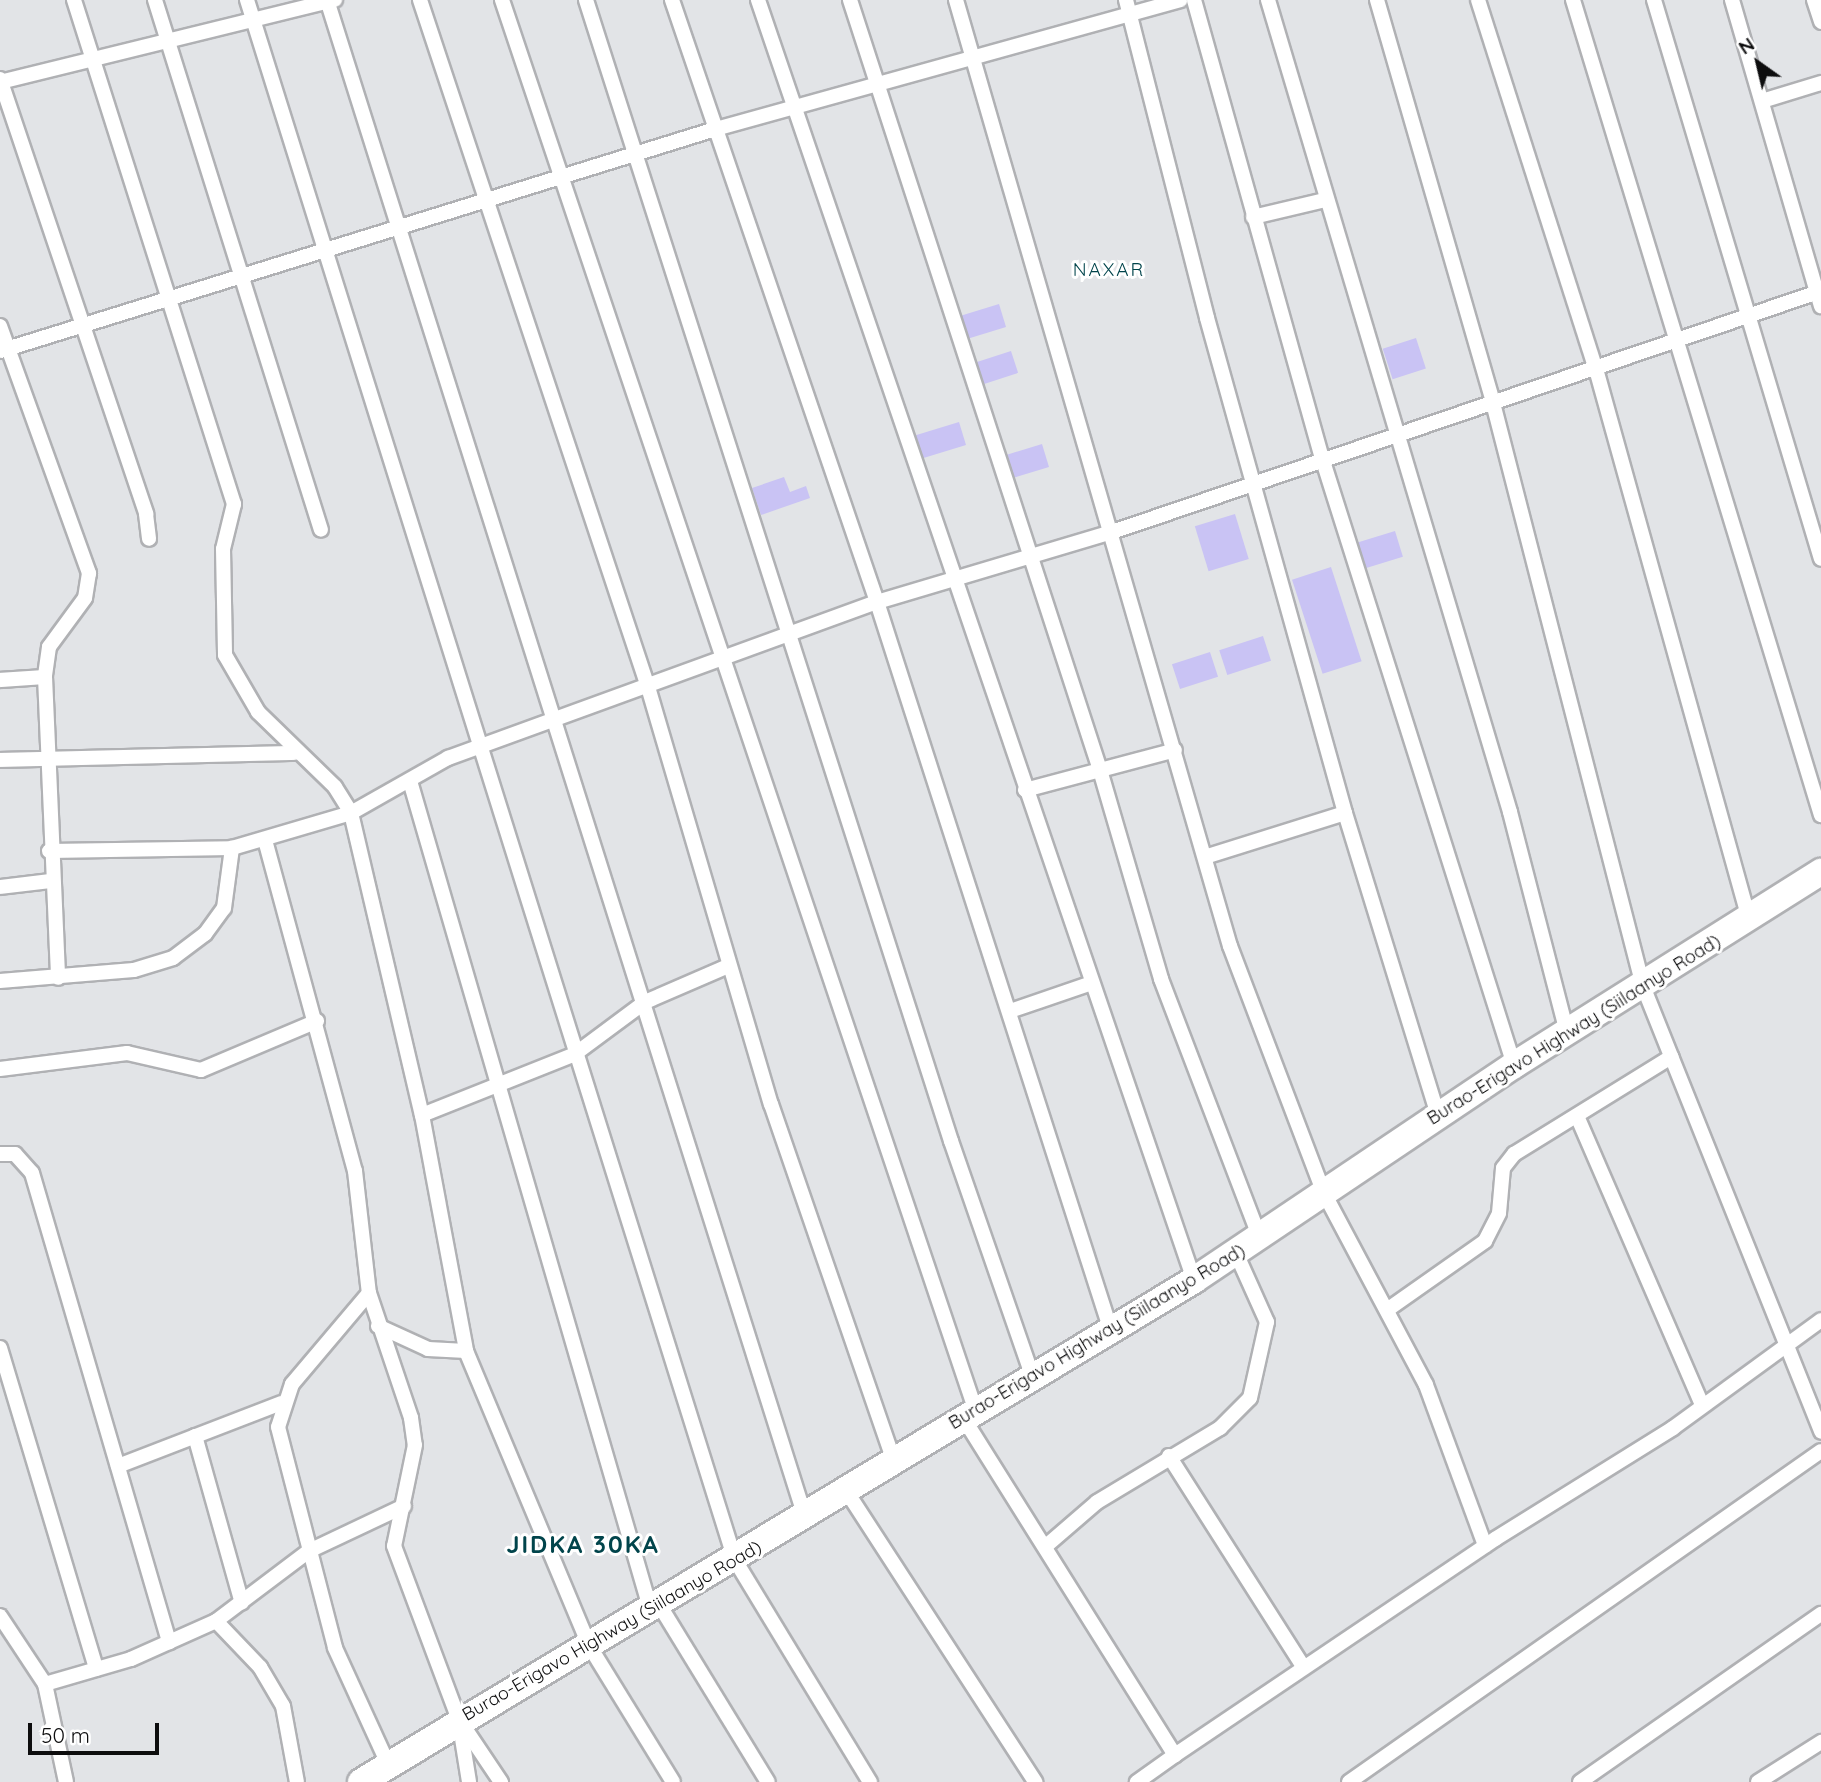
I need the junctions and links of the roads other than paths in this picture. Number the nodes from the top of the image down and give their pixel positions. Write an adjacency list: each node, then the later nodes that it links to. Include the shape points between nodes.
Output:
1 (74, 0): 26 (street)
2 (155, 0): 24 (street)
3 (247, 0): 22 (street)
4 (420, 0): 36 (street)
5 (502, 0): 34 (street)
6 (586, 0): 33 (street)
7 (672, 0): 32 (street)
8 (758, 0): 31 (street)
9 (850, 0): 29 (street)
10 (956, 0): 25 (street)
11 (1180, 0): 21 (street)
12 (1194, 0): 37 (street)
13 (1268, 0): 35 (street)
14 (1377, 0): 49 (street)
15 (1478, 0): 48 (street)
16 (1573, 0): 46 (street)
17 (1654, 0): 43 (street)
18 (1732, 0): 30 (street)
19 (1814, 0): 23 (street)
20 (330, 1): 22 (street); 38 (street)
21 (1128, 7): 25 (street); 52 (street)
22 (253, 19): 24 (street); 39 (street)
23 (1821, 22)
24 (170, 44): 26 (street); 40 (street)
25 (973, 55): 29 (street); 54 (street)
26 (92, 62): 27 (street); 42 (street)
27 (0, 81): 44 (street)
28 (1821, 83): 30 (street)
29 (878, 84): 31 (street); 56 (street)
30 (1762, 102): 41 (street)
31 (796, 106): 32 (street); 58 (street)
32 (712, 130): 33 (street); 59 (street)
33 (636, 153): 34 (street); 60 (street)
34 (562, 178): 36 (street); 61 (street)
35 (1325, 200): 37 (street); 50 (street)
36 (486, 202): 38 (street); 64 (street)
37 (1253, 217): 51 (street)
38 (399, 230): 39 (street); 65 (street)
39 (325, 255): 40 (street); 66 (street)
40 (243, 276): 42 (street); 53 (street)
41 (1820, 297): 43 (street)
42 (169, 298): 44 (street); 68 (street, via 234,504 223,549 225,655 258,712)
43 (1749, 317): 46 (street); 57 (street)
44 (80, 325): 47 (street); 55 (street, via 146,514)
45 (0, 327): 47 (street)
46 (1680, 340): 48 (street); 76 (street)
47 (4, 350): 62 (street, via 89,573 85,598 48,647)
48 (1596, 369): 49 (street); 84 (street)
49 (1493, 403): 50 (street); 89 (street)
50 (1397, 438): 51 (street); 93 (street, via 1510,812)
51 (1323, 461): 52 (street); 96 (street)
52 (1252, 480): 54 (street); 75 (street)
53 (321, 530)
54 (1112, 532): 56 (street); 67 (street)
55 (149, 539)
56 (1031, 557): 58 (street); 71 (street)
57 (1821, 559)
58 (952, 579): 59 (street); 73 (street)
59 (877, 602): 60 (street); 91 (street)
60 (791, 637): 61 (street); 115 (street)
61 (726, 659): 64 (street); 118 (street)
62 (45, 677): 63 (street); 69 (street)
63 (0, 680)
64 (648, 687): 65 (street); 85 (street)
65 (552, 721): 66 (street); 90 (street)
66 (479, 747): 72 (street); 94 (street)
67 (1175, 750): 71 (street); 80 (street)
68 (294, 753): 69 (street); 74 (street, via 335,787)
69 (44, 757): 70 (street); 79 (street)
70 (0, 760)
71 (1100, 770): 73 (street); 104 (street, via 1161,979)
72 (410, 781): 74 (street); 98 (street)
73 (1025, 790): 88 (street)
74 (351, 813): 77 (street); 99 (street)
75 (1345, 813): 80 (street); 100 (street)
76 (1821, 815)
77 (265, 840): 78 (street); 92 (street)
78 (232, 848): 79 (street); 86 (street, via 224,908 205,934 173,958 134,970)
79 (49, 851): 82 (street)
80 (1205, 857): 103 (street, via 1274,1075)
81 (1821, 872): 84 (highway, Burao-Erigavo Highway (Siilaanyo Road))
82 (50, 881): 83 (street); 86 (street)
83 (0, 887)
84 (1749, 919): 89 (highway, Burao-Erigavo Highway (Siilaanyo Road))
85 (728, 966): 90 (street); 123 (street)
86 (58, 978): 87 (street)
87 (0, 981)
88 (1089, 984): 91 (street); 106 (street)
89 (1643, 986): 93 (highway, Burao-Erigavo Highway (Siilaanyo Road)); 95 (street)
90 (645, 1002): 94 (street); 127 (street)
91 (1010, 1012): 111 (street)
92 (317, 1021): 97 (street, via 201,1070 127,1053); 107 (street, via 355,1171)
93 (1567, 1033): 96 (highway, Burao-Erigavo Highway (Siilaanyo Road))
94 (575, 1054): 98 (street); 131 (street)
95 (1671, 1058): 101 (street); 112 (street)
96 (1514, 1065): 100 (highway, Burao-Erigavo Highway (Siilaanyo Road))
97 (0, 1069)
98 (502, 1085): 99 (street); 133 (street)
99 (422, 1115): 114 (street)
100 (1438, 1115): 103 (highway, Burao-Erigavo Highway (Siilaanyo Road))
101 (1577, 1116): 108 (street, via 1503,1168 1499,1213 1486,1241); 117 (street)
102 (0, 1154): 124 (street, via 15,1154 32,1173)
103 (1324, 1193): 104 (highway, Burao-Erigavo Highway (Siilaanyo Road)); 108 (street)
104 (1260, 1238): 105 (highway, Burao-Erigavo Highway (Siilaanyo Road))
105 (1236, 1253): 106 (highway, Burao-Erigavo Highway (Siilaanyo Road)); 122 (street, via 1265,1306 1262,1367 1238,1415)
106 (1194, 1280): 111 (highway, Burao-Erigavo Highway (Siilaanyo Road))
107 (369, 1293): 110 (street); 116 (street)
108 (1387, 1310): 128 (street, via 1426,1385)
109 (1821, 1320): 112 (street)
110 (378, 1326): 114 (street, via 428,1349); 126 (street, via 415,1445)
111 (1111, 1331): 115 (highway, Burao-Erigavo Highway (Siilaanyo Road))
112 (1786, 1343): 117 (street); 119 (street)
113 (0, 1348): 140 (street)
114 (466, 1351): 138 (street)
115 (1034, 1377): 118 (highway, Burao-Erigavo Highway (Siilaanyo Road))
116 (281, 1403): 120 (street); 130 (street, via 278,1427)
117 (1702, 1405): 128 (street)
118 (970, 1415): 123 (highway, Burao-Erigavo Highway (Siilaanyo Road)); 129 (street)
119 (1821, 1432)
120 (194, 1436): 124 (street); 132 (street)
121 (1821, 1451): 156 (street)
122 (1169, 1456): 129 (street, via 1097,1502); 139 (street)
123 (894, 1462): 125 (highway, Burao-Erigavo Highway (Siilaanyo Road))
124 (118, 1466): 137 (street)
125 (847, 1492): 127 (highway, Burao-Erigavo Highway (Siilaanyo Road)); 154 (street)
126 (404, 1506): 130 (street); 142 (street, via 394,1546)
127 (805, 1517): 131 (highway, Burao-Erigavo Highway (Siilaanyo Road))
128 (1485, 1545): 139 (street)
129 (1046, 1546): 144 (street)
130 (309, 1552): 132 (street); 145 (street, via 335,1648)
131 (735, 1560): 133 (highway, Burao-Erigavo Highway (Siilaanyo Road)); 153 (street)
132 (242, 1603): 136 (street)
133 (656, 1608): 138 (highway, Burao-Erigavo Highway (Siilaanyo Road)); 152 (street)
134 (1821, 1614): 157 (street)
135 (1, 1618): 141 (street)
136 (216, 1621): 137 (street); 147 (street, via 260,1667 283,1706)
137 (169, 1642): 140 (street)
138 (590, 1647): 142 (highway, Burao-Erigavo Highway (Siilaanyo Road)); 151 (street)
139 (1303, 1666): 144 (street)
140 (96, 1669): 141 (street)
141 (46, 1684): 146 (street)
142 (459, 1720): 145 (highway, Burao-Erigavo Highway (Siilaanyo Road)); 149 (street); 150 (street)
143 (1821, 1742): 158 (street)
144 (1175, 1755): 155 (street)
145 (389, 1766): 148 (highway, Burao-Erigavo Highway (Siilaanyo Road))
146 (66, 1782)
147 (297, 1782)
148 (361, 1782)
149 (470, 1782)
150 (501, 1782)
151 (673, 1782)
152 (768, 1782)
153 (870, 1782)
154 (1035, 1782)
155 (1137, 1782)
156 (1349, 1782)
157 (1580, 1782)
158 (1758, 1782)

